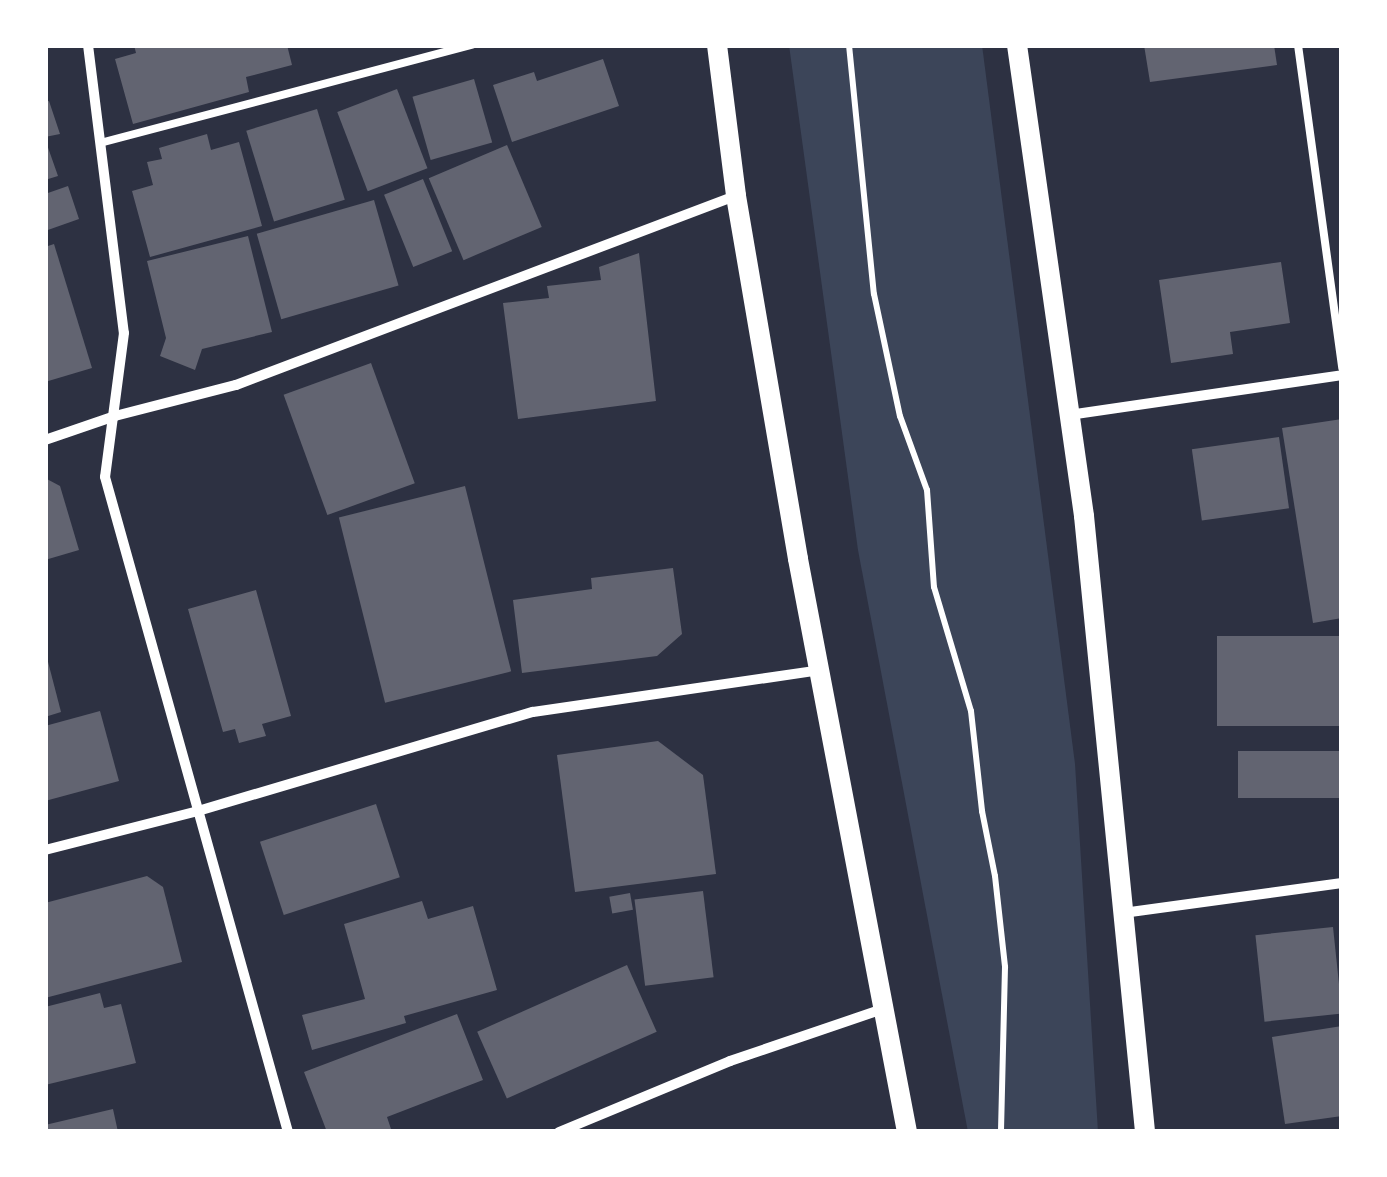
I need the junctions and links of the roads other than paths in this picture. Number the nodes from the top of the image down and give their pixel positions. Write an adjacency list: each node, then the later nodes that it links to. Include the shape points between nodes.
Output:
1 (88, 45): 8 (street)
2 (429, 45): 7 (lane)
3 (472, 45): 7 (lane)
4 (717, 45): 9 (main road)
5 (1017, 45): 11 (main road)
6 (1298, 45): 10 (lane)
7 (431, 56): 8 (lane)
8 (100, 143): 12 (street, via 124,333)
9 (736, 196): 12 (street, via 236,385); 14 (main road)
10 (1342, 371): 11 (street)
11 (1068, 415): 18 (main road, via 1084,516)
12 (115, 416): 13 (street); 15 (street, via 106,476)
13 (45, 440)
14 (821, 670): 15 (street, via 533,712); 19 (main road)
15 (198, 811): 16 (street); 20 (street)
16 (45, 850)
17 (1342, 883): 18 (street)
18 (1122, 913): 23 (main road)
19 (884, 1009): 21 (street, via 730,1061); 22 (main road)
20 (288, 1132)
21 (559, 1132)
22 (907, 1132)
23 (1144, 1132)

